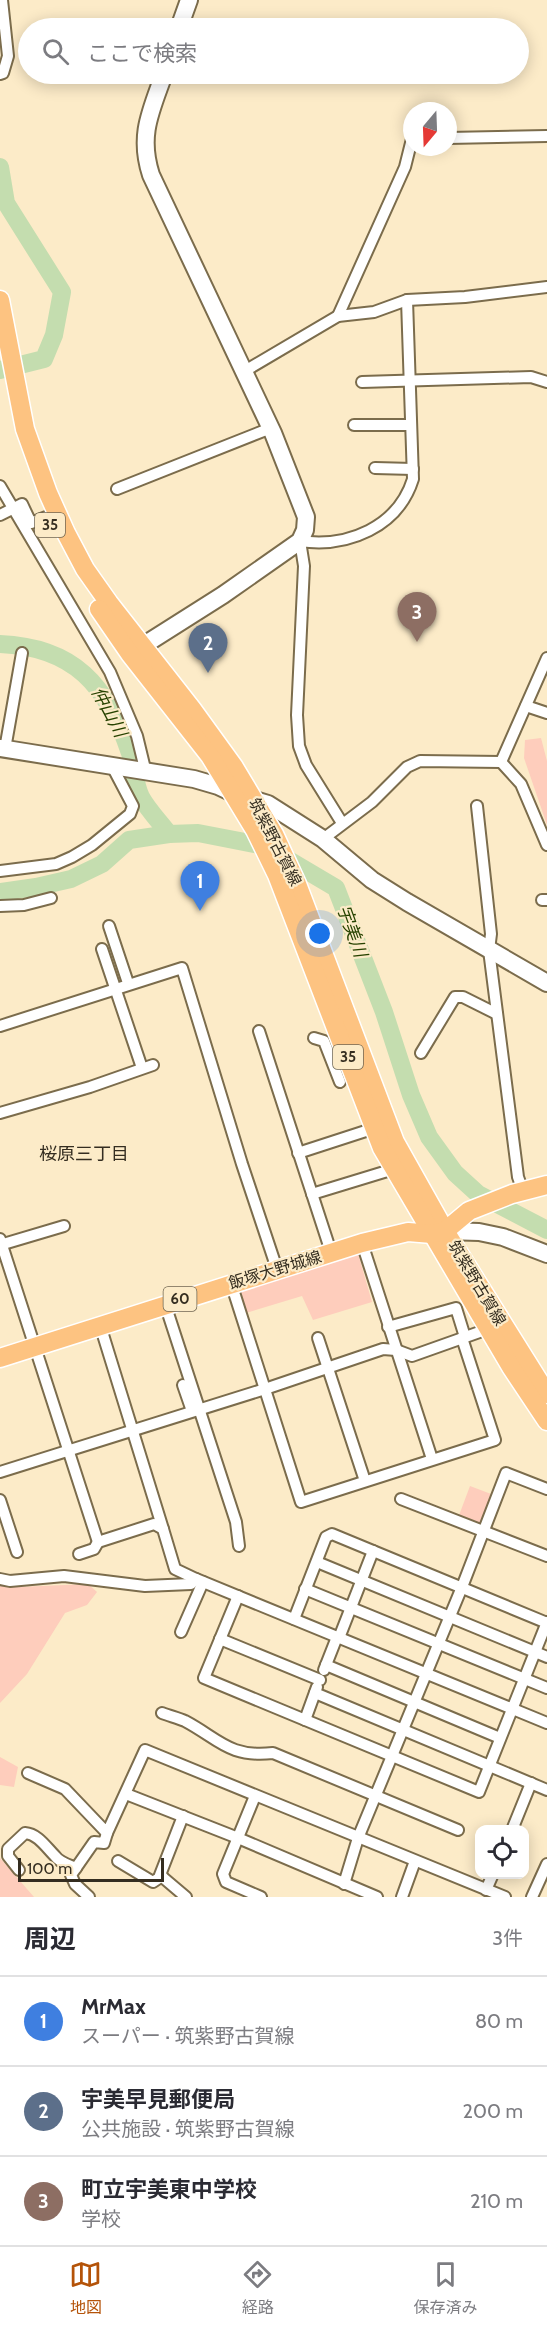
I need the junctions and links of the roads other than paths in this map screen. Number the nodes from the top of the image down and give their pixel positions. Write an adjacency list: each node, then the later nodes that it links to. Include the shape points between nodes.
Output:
1 (2, 0): 4 (street, via 8,56)
2 (189, 0): 3 (street)
3 (183, 18)
4 (2, 74)
5 (161, 84): 14 (street, via 149,118 144,155)
6 (547, 136): 7 (street)
7 (457, 138)
8 (408, 156): 12 (street)
9 (547, 287): 11 (street)
10 (0, 300): 13 (main road, 筑紫野古賀線 / 35)
11 (407, 300): 12 (street, via 374,312); 16 (street)
12 (338, 316): 14 (street)
13 (5, 356): 15 (main road, 筑紫野古賀線 / 35)
14 (243, 372): 21 (street)
15 (10, 380): 28 (main road, 筑紫野古賀線 / 35, via 15,428); 30 (main road, 筑紫野古賀線 / 35, via 48,493 66,533)
16 (410, 381): 17 (street); 18 (street, via 531,377); 20 (street)
17 (362, 382)
18 (547, 382)
19 (354, 425): 20 (street)
20 (411, 425): 23 (street)
21 (271, 428): 25 (street); 29 (street, via 306,518)
22 (375, 468): 23 (street)
23 (413, 469): 29 (street, via 409,491 396,511 379,526 356,537 318,544)
24 (0, 486): 26 (street)
25 (117, 489)
26 (12, 508): 27 (street); 28 (street, via 22,504 31,523); 38 (street, via 110,672 136,736)
27 (0, 515)
28 (46, 517): 30 (main road, 筑紫野古賀線 / 35, via 82,585)
29 (300, 541): 30 (street); 42 (street, via 303,566 299,746 306,765)
30 (136, 650): 39 (main road, 筑紫野古賀線 / 35); 40 (main road, 筑紫野古賀線 / 35, via 210,734)
31 (22, 652): 35 (street)
32 (547, 658): 33 (street)
33 (526, 706): 34 (street); 36 (street)
34 (547, 713)
35 (2, 749): 37 (street)
36 (501, 762): 42 (street, via 420,761); 44 (street, via 521,784)
37 (115, 768): 38 (street); 45 (street, via 133,806 130,814 72,857 56,864)
38 (146, 773): 39 (street, via 194,779)
39 (235, 794): 40 (street); 59 (main road, 筑紫野古賀線 / 35, via 277,875)
40 (254, 800): 43 (street, via 268,804); 68 (main road, 筑紫野古賀線 / 35, via 297,884 395,1142)
41 (477, 806): 50 (street, via 491,934)
42 (342, 823): 43 (street)
43 (323, 839): 50 (street, via 372,880)
44 (547, 845)
45 (0, 871)
46 (51, 898): 47 (street)
47 (0, 906)
48 (109, 926): 51 (street)
49 (102, 949): 53 (street)
50 (489, 950): 52 (street); 54 (street)
51 (129, 983): 53 (street); 73 (street, via 182,968)
52 (547, 983)
53 (115, 988): 55 (street); 60 (street, via 147,1066)
54 (497, 1014): 58 (street, via 463,997 455,997); 65 (street)
55 (0, 1026)
56 (259, 1031): 62 (street)
57 (314, 1038): 59 (street, via 324,1041)
58 (421, 1053)
59 (344, 1076): 61 (main road, 筑紫野古賀線 / 35)
60 (0, 1113)
61 (375, 1128): 62 (street); 63 (main road, 筑紫野古賀線 / 35)
62 (298, 1153): 66 (street)
63 (394, 1169): 66 (street); 68 (main road, 筑紫野古賀線 / 35)
64 (547, 1185): 65 (main road)
65 (517, 1192): 68 (main road, via 469,1211)
66 (312, 1194): 71 (street)
67 (64, 1226): 69 (street)
68 (438, 1232): 70 (main road, 飯塚大野城線 / 60, via 408,1232); 72 (street, via 479,1232); 78 (main road, 筑紫野古賀線 / 35); 87 (main road, 筑紫野古賀線 / 35)
69 (1, 1243): 81 (street)
70 (362, 1243): 71 (main road, 飯塚大野城線 / 60); 77 (street)
71 (331, 1252): 73 (main road, 飯塚大野城線 / 60)
72 (547, 1254)
73 (277, 1269): 74 (main road, 飯塚大野城線 / 60)
74 (231, 1283): 75 (main road, 飯塚大野城線 / 60); 86 (street)
75 (165, 1304): 76 (main road, 飯塚大野城線 / 60); 88 (street)
76 (100, 1325): 81 (main road, 飯塚大野城線 / 60); 90 (street)
77 (388, 1327): 80 (street, via 456,1308); 82 (street)
78 (488, 1329): 80 (street); 89 (main road, 筑紫野古賀線 / 35)
79 (318, 1338): 84 (street)
80 (464, 1338): 82 (street, via 412,1356); 92 (street, via 495,1440)
81 (35, 1347): 83 (main road, 飯塚大野城線 / 60); 91 (street)
82 (396, 1350): 84 (street, via 383,1349); 92 (street)
83 (0, 1358)
84 (328, 1368): 86 (street); 94 (street)
85 (183, 1385): 88 (street)
86 (265, 1389): 88 (street); 94 (street, via 301,1502)
87 (547, 1394)
88 (195, 1410): 90 (street); 102 (street, via 236,1522)
89 (546, 1426)
90 (132, 1430): 91 (street); 98 (street)
91 (68, 1450): 93 (street); 101 (street)
92 (432, 1459): 94 (street)
93 (0, 1472)
94 (365, 1481)
95 (547, 1488): 99 (street, via 506,1473)
96 (401, 1499): 99 (street)
97 (0, 1500): 100 (street)
98 (163, 1529): 101 (street, via 154,1524); 109 (street, via 175,1569)
99 (484, 1532): 106 (street); 111 (street)
100 (6, 1536): 104 (street)
101 (98, 1542): 105 (street, via 94,1549)
102 (239, 1546)
103 (374, 1551): 107 (street, via 332,1534); 110 (street); 111 (street)
104 (17, 1552)
105 (79, 1554)
106 (547, 1556)
107 (316, 1562): 110 (street); 112 (street)
108 (0, 1578): 109 (street, via 10,1581 64,1576 161,1586)
109 (199, 1581): 113 (street); 118 (street)
110 (362, 1581): 114 (street); 115 (street)
111 (462, 1587): 115 (street); 117 (street)
112 (305, 1589): 114 (street); 116 (street)
113 (238, 1596): 116 (street); 120 (street)
114 (351, 1608): 119 (street); 121 (street)
115 (450, 1617): 121 (street); 122 (street)
116 (294, 1619): 119 (street)
117 (547, 1623): 122 (street)
118 (181, 1632)
119 (338, 1637): 124 (street); 125 (street)
120 (220, 1639): 127 (street); 133 (street, via 204,1678)
121 (439, 1644): 125 (street); 126 (street)
122 (535, 1652): 123 (street); 126 (street)
123 (547, 1657)
124 (326, 1665): 127 (street); 130 (street)
125 (427, 1673): 130 (street); 131 (street)
126 (524, 1679): 128 (street); 131 (street)
127 (320, 1680): 129 (street)
128 (547, 1689)
129 (315, 1693): 133 (street); 135 (street)
130 (415, 1703): 135 (street); 136 (street)
131 (512, 1708): 134 (street); 136 (street)
132 (162, 1713): 144 (street, via 241,1753 273,1753)
133 (304, 1720): 137 (street)
134 (547, 1723)
135 (404, 1729): 137 (street); 138 (street)
136 (500, 1738): 138 (street)
137 (393, 1757): 138 (street, via 479,1792); 144 (street)
138 (489, 1765): 140 (street)
139 (28, 1773): 148 (street, via 65,1789)
140 (531, 1783): 141 (street); 146 (street)
141 (547, 1790)
142 (126, 1794): 143 (street, via 145,1750); 145 (street); 148 (street)
143 (255, 1796): 149 (street); 150 (street)
144 (376, 1797): 147 (street); 150 (street)
145 (183, 1816): 149 (street); 156 (street)
146 (514, 1825)
147 (458, 1830)
148 (107, 1833): 154 (street, via 104,1844 94,1842)
149 (238, 1838): 158 (street); 162 (street, via 224,1874 226,1882)
150 (358, 1838): 152 (street); 158 (street)
151 (118, 1861): 156 (street, via 153,1882)
152 (415, 1861): 159 (street); 164 (street)
153 (547, 1864): 166 (street)
154 (76, 1868): 155 (street, via 55,1857 32,1833 25,1833 8,1849 8,1856); 160 (street, via 71,1875 75,1884)
155 (19, 1870)
156 (162, 1876): 161 (street)
157 (491, 1879): 159 (street)
158 (344, 1884): 163 (street)
159 (486, 1890): 165 (street)
160 (89, 1897)
161 (186, 1897)
162 (261, 1897)
163 (377, 1897)
164 (402, 1897)
165 (505, 1897)
166 (532, 1897)

